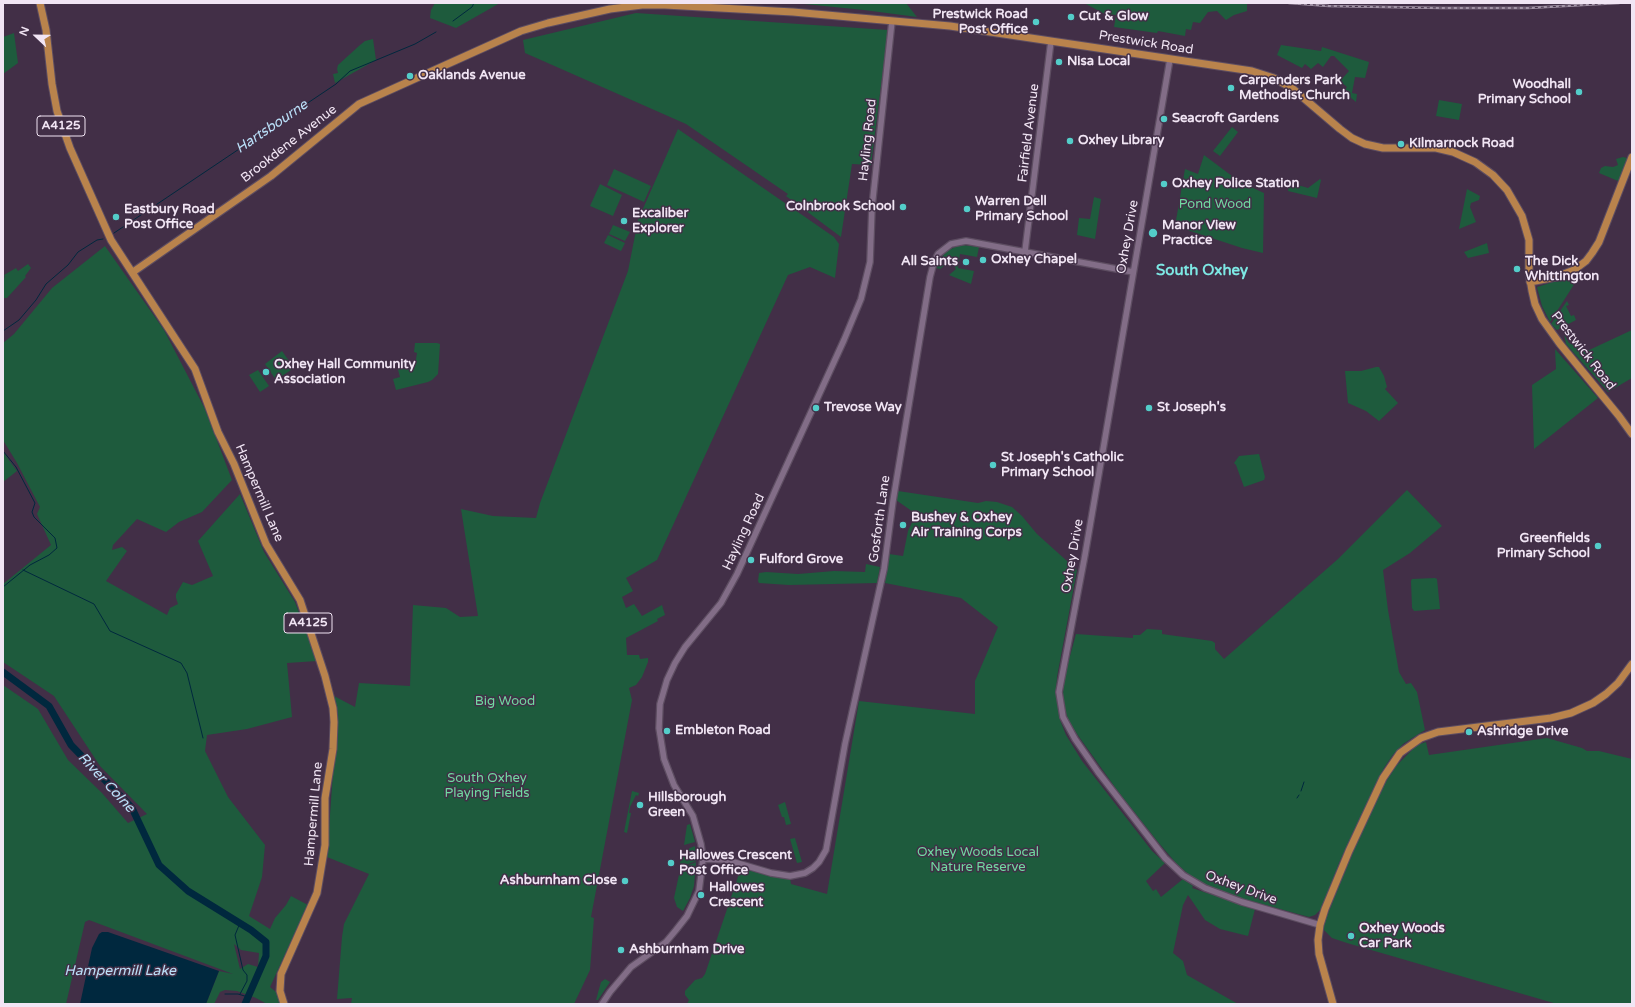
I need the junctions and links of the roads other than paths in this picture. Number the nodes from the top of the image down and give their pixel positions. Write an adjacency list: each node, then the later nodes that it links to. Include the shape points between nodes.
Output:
1 (40, 3): 8 (main road, Hampermill Lane / A4125, via 60,122 111,240)
2 (892, 22): 3 (main road, Prestwick Road, via 950,26); 4 (main road, Prestwick Road, via 786,12 642,5 587,13 548,23 521,31); 13 (street, Hayling Road, via 872,207 870,262 862,299 737,574 721,603 674,663 660,704 659,728 664,759 674,785 690,809 695,822)
3 (1051, 41): 5 (main road, Prestwick Road); 7 (street, Fairfield Avenue)
4 (471, 53): 8 (main road, Brookdene Avenue, via 359,104 271,176)
5 (1170, 59): 9 (street, Oxhey Drive); 10 (main road, Prestwick Road, via 1252,71 1280,81 1301,95 1347,134 1366,144 1388,148 1436,148 1461,155 1478,164 1507,190 1522,216 1529,240)
6 (1632, 157): 10 (main road, via 1592,254 1581,266 1570,272)
7 (1025, 251): 9 (street, Gosforth Lane); 13 (street, Gosforth Lane, via 958,242 942,250 934,262 893,501 884,569 822,858 805,873 790,876 727,860)
8 (133, 272): 15 (main road, Hampermill Lane / A4125, via 195,368 218,432 234,464 266,544 300,600 333,708 333,749 325,798 326,831 320,879 314,900 281,974 280,991)
9 (1133, 272): 14 (street, Oxhey Drive, via 1059,692 1063,717 1075,739 1103,778 1165,858 1183,875 1205,888 1242,902)
10 (1530, 282): 11 (main road, Prestwick Road, via 1535,304 1547,327)
11 (1632, 434)
12 (1632, 664): 14 (main road, via 1613,688 1593,703 1571,713 1438,732 1421,738 1400,753 1383,778 1349,851)
13 (702, 859): 16 (street, Hayling Road, via 699,891 682,923 666,942 631,967)
14 (1320, 925): 17 (main road, via 1318,950)
15 (284, 1004)
16 (602, 1004)
17 (1333, 1004)

